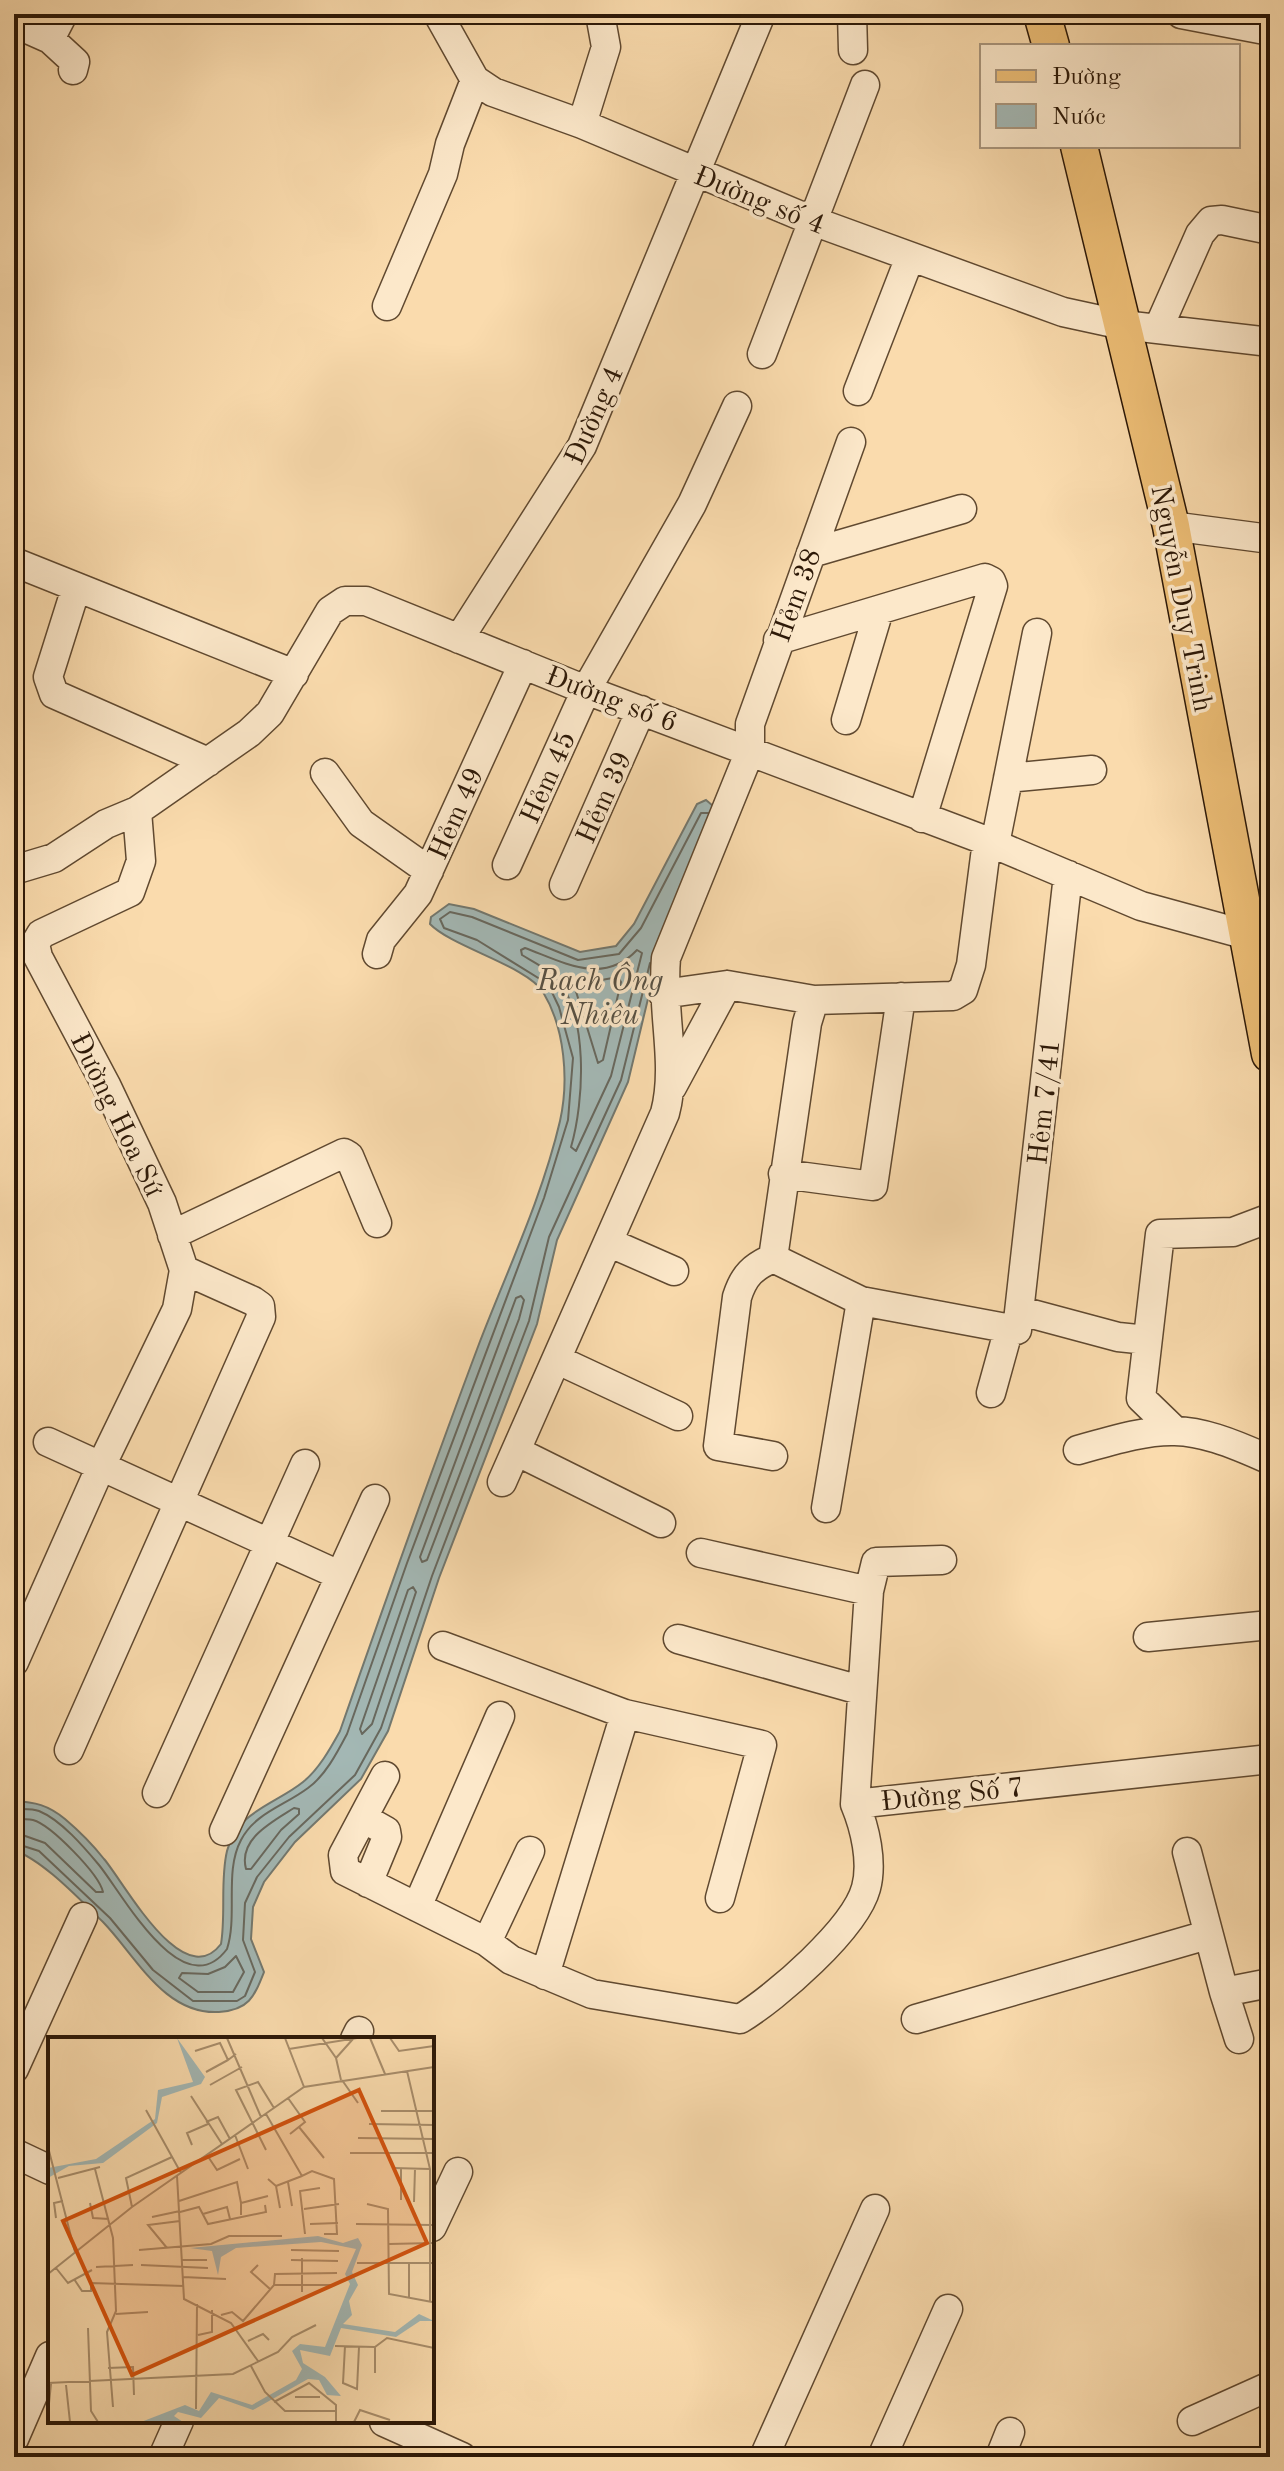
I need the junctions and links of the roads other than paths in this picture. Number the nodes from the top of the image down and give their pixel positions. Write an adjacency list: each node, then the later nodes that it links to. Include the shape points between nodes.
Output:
1 (438, 14): 13 (street)
2 (600, 14): 15 (street, via 606,47)
3 (761, 14): 17 (street, Đường 4)
4 (852, 14): 11 (street)
5 (1042, 14): 10 (main road)
6 (1181, 14): 9 (street)
7 (14, 23): 8 (street)
8 (57, 26): 12 (street, via 75,62)
9 (1270, 31)
10 (1050, 44)
11 (853, 50)
12 (73, 70)
13 (475, 80): 15 (street, Đường số 4, via 493,92); 21 (street, via 438,187)
14 (865, 85): 18 (street)
15 (582, 124): 17 (street, Đường số 4)
16 (1080, 148): 22 (main road, Nguyễn Duy Trinh)
17 (693, 173): 18 (street, Đường số 4); 36 (street, Đường 4, via 582,446)
18 (813, 221): 20 (street, Đường số 4); 24 (street)
19 (1270, 230): 22 (street, via 1211,221)
20 (910, 257): 22 (street, Đường số 4, via 1038,305); 25 (street)
21 (387, 306)
22 (1141, 327): 23 (street, Đường số 4); 29 (main road, Nguyễn Duy Trinh)
23 (1270, 342)
24 (762, 354)
25 (858, 391)
26 (737, 406): 40 (street, Hẻm 45, via 692,504)
27 (851, 442): 31 (street, Hẻm 38)
28 (962, 509): 31 (street)
29 (1171, 526): 30 (street); 57 (main road, Nguyễn Duy Trinh)
30 (1270, 539)
31 (811, 553): 37 (street, Hẻm 38)
32 (14, 562): 33 (street)
33 (76, 588): 39 (street); 44 (street, via 48,685 61,699)
34 (879, 610): 37 (street); 42 (street); 49 (street, via 985,578 993,586)
35 (1037, 633): 47 (street)
36 (459, 639): 38 (street, Đường số 6); 39 (street, Đường số 6, via 366,601 345,601 330,611)
37 (778, 640): 43 (street, Hẻm 38, via 750,724)
38 (523, 664): 40 (street, Đường số 6); 53 (street, Hẻm 49)
39 (294, 674): 44 (street, Đường số 6, via 270,713)
40 (586, 690): 41 (street, Đường số 6); 51 (street, Hẻm 45)
41 (641, 710): 43 (street, Đường số 6); 55 (street, Hẻm 39)
42 (846, 720)
43 (750, 751): 49 (street, Đường số 6); 59 (street, Hẻm 38, via 666,958)
44 (208, 762): 48 (street, Đường số 6)
45 (1092, 770): 47 (street)
46 (325, 773): 53 (street, via 361,823)
47 (1008, 778): 50 (street)
48 (137, 811): 52 (street, Đường số 6, via 54,858); 67 (street, Đường Hoa Sứ, via 141,861 130,892 41,934 35,944 162,1203)
49 (922, 818): 50 (street, Đường số 6)
50 (991, 843): 54 (street, Đường số 6); 60 (street, via 963,990 953,996)
51 (507, 865)
52 (14, 870)
53 (429, 871): 56 (street, Hẻm 49, via 418,894 381,940)
54 (1068, 875): 57 (street, Đường số 6); 73 (street, Hẻm 7/41)
55 (564, 885)
56 (377, 954)
57 (1257, 957): 62 (main road, Nguyễn Duy Trinh)
58 (727, 985): 59 (street); 61 (street); 63 (street)
59 (663, 994): 63 (street, Hẻm 38)
60 (901, 997): 61 (street); 64 (street, via 873,1186)
61 (814, 1000): 64 (street)
62 (1270, 1054)
63 (672, 1087): 68 (street)
64 (783, 1174): 69 (street)
65 (1270, 1218): 74 (street, via 1233,1232 1160,1234)
66 (377, 1223): 67 (street, via 344,1153)
67 (172, 1235): 70 (street, Đường Hoa Sứ)
68 (608, 1242): 71 (street); 75 (street)
69 (773, 1258): 72 (street); 82 (street, via 753,1267 737,1297 718,1446)
70 (184, 1270): 85 (street, Đường Hoa Sứ, via 177,1309); 88 (street, via 253,1301 260,1306 261,1317)
71 (674, 1271)
72 (861, 1301): 73 (street); 89 (street)
73 (1016, 1323): 74 (street); 76 (street, Hẻm 7/41)
74 (1147, 1340): 78 (street, via 1141,1398)
75 (558, 1360): 77 (street); 81 (street)
76 (991, 1393)
77 (678, 1416)
78 (1172, 1428): 80 (street); 83 (street, via 1225,1440)
79 (48, 1442): 85 (street)
80 (1078, 1450)
81 (518, 1452): 86 (street); 90 (street)
82 (773, 1456)
83 (1270, 1460)
84 (305, 1464): 91 (street)
85 (101, 1466): 88 (street); 100 (street, Đường Hoa Sứ)
86 (502, 1482)
87 (375, 1499): 94 (street)
88 (181, 1502): 91 (street); 104 (street)
89 (826, 1508)
90 (661, 1523)
91 (269, 1543): 94 (street); 107 (street)
92 (701, 1553): 95 (street)
93 (942, 1560): 95 (street, via 876,1562)
94 (339, 1575): 109 (street)
95 (869, 1591): 101 (street)
96 (1270, 1625): 97 (street)
97 (1148, 1637)
98 (678, 1639): 101 (street)
99 (443, 1646): 102 (street)
100 (14, 1662)
101 (860, 1690): 108 (street)
102 (625, 1714): 112 (street, via 762,1745); 117 (street)
103 (500, 1716): 113 (street)
104 (69, 1750)
105 (1270, 1759): 108 (street, Đường Số 7)
106 (385, 1776): 113 (street, via 341,1862 345,1871)
107 (157, 1793)
108 (855, 1804): 117 (street, Đường Số 7, via 867,1850 866,1889 842,1930 765,2004 740,2019 592,1994)
109 (224, 1831)
110 (530, 1851): 116 (street)
111 (1187, 1852): 115 (street)
112 (720, 1898)
113 (417, 1907): 116 (street)
114 (83, 1917): 122 (street)
115 (1207, 1935): 119 (street); 120 (street)
116 (487, 1942): 117 (street)
117 (545, 1975)
118 (1270, 1983): 119 (street)
119 (1224, 1992): 121 (street)
120 (916, 2019)
121 (1239, 2039)
122 (14, 2069)
123 (14, 2153): 124 (street)
124 (48, 2169)
125 (458, 2172): 127 (street)
126 (875, 2209): 137 (street)
127 (434, 2223)
128 (948, 2309): 138 (street)
129 (48, 2361): 134 (street)
130 (1270, 2386): 131 (street)
131 (1192, 2421)
132 (178, 2423): 135 (street)
133 (386, 2423): 136 (street)
134 (14, 2439)
135 (163, 2457)
136 (462, 2457)
137 (764, 2457)
138 (882, 2457)

